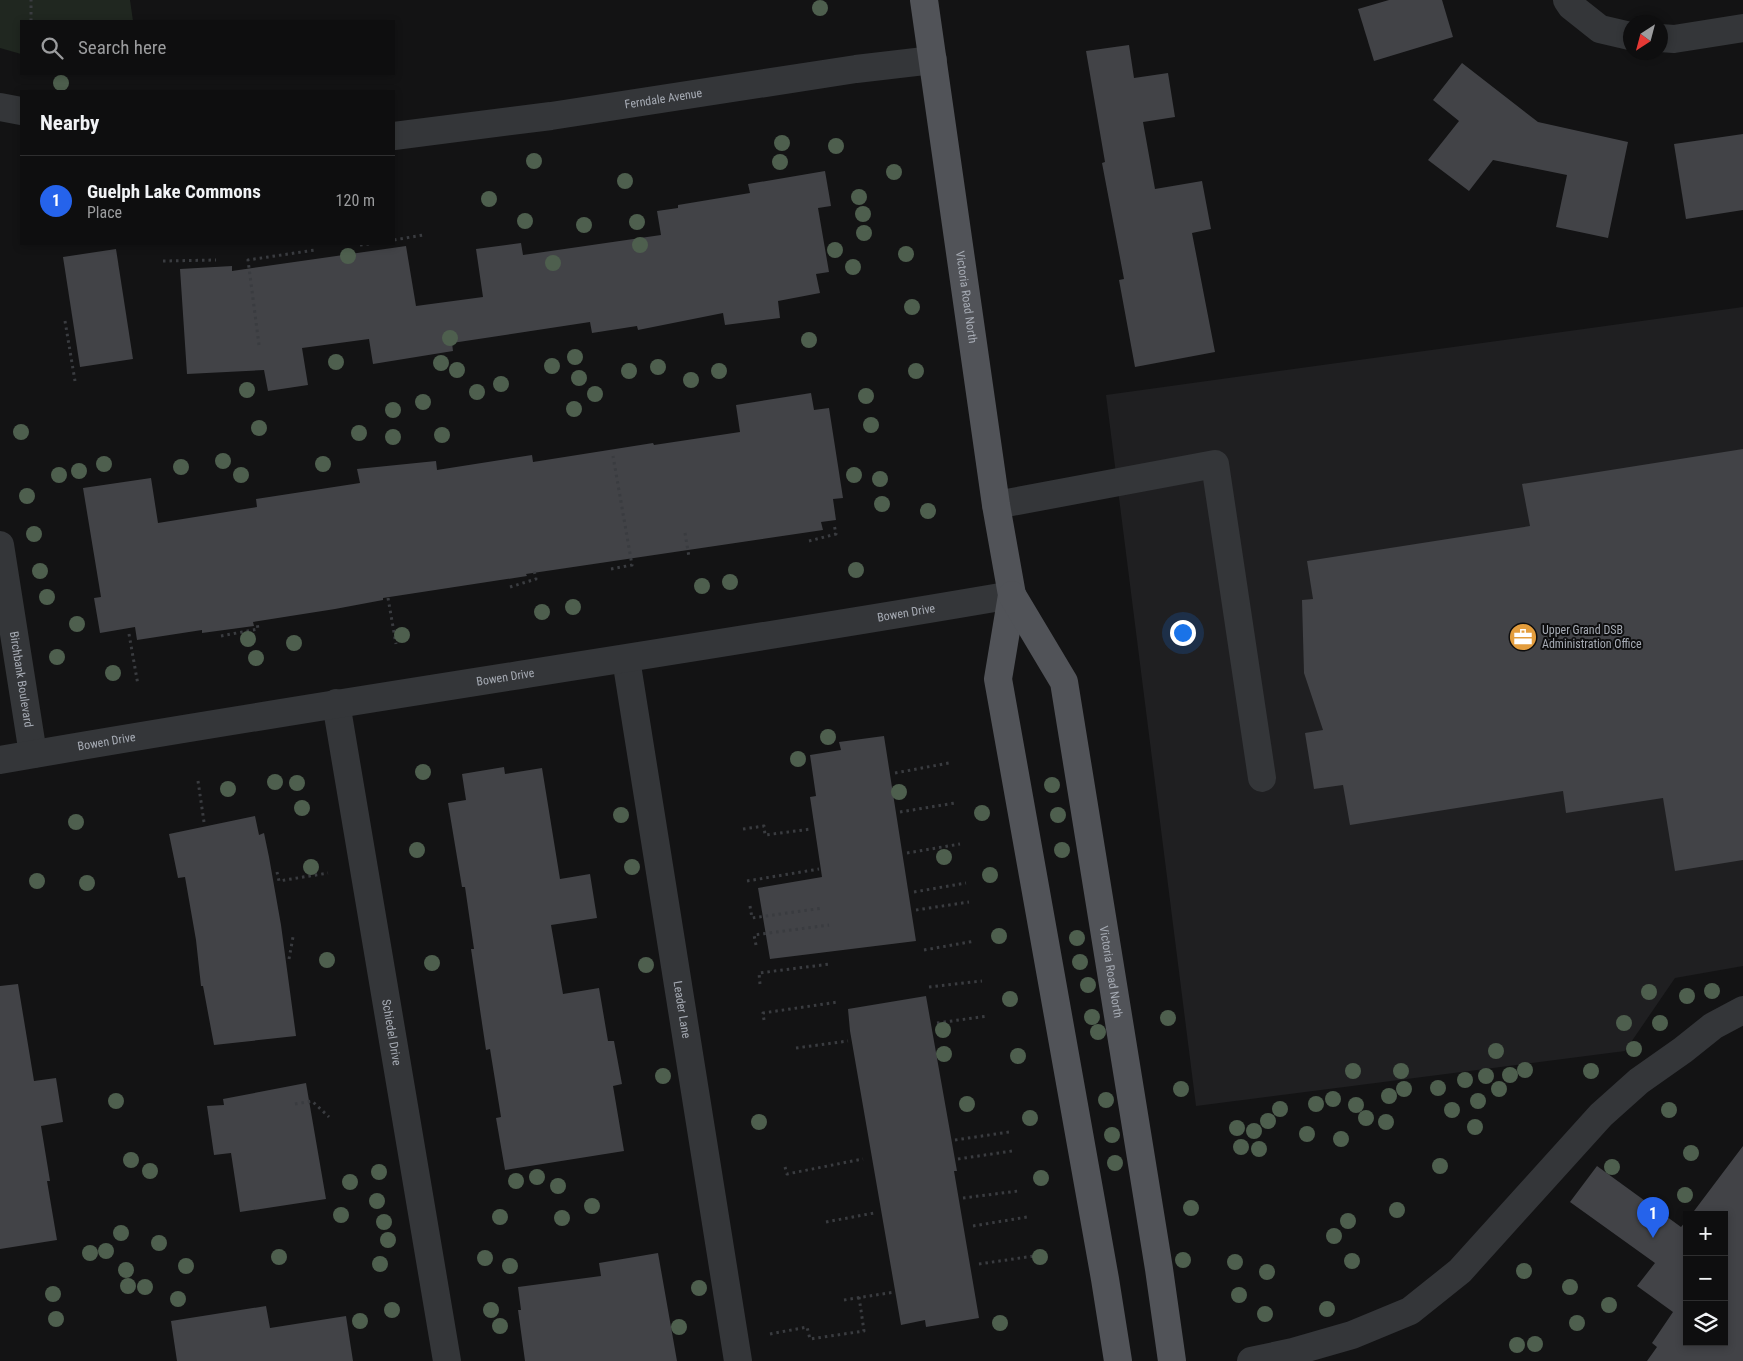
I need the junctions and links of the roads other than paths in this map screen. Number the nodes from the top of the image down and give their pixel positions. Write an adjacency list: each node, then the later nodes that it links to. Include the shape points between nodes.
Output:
1 (924, 0): 6 (main road, Victoria Road North)
2 (1567, 0): 4 (street, via 1600,29)
3 (1743, 28): 5 (street)
4 (1623, 34)
5 (1668, 38)
6 (933, 60): 9 (street, Ferndale Avenue); 10 (main road, Victoria Road North)
7 (0, 107): 8 (street)
8 (20, 111)
9 (395, 136)
10 (996, 505): 12 (main road, Victoria Road North); 17 (street, via 1215,464)
11 (0, 545): 15 (street, Birchbank Boulevard)
12 (1012, 595): 13 (street, Bowen Drive); 21 (main road, Victoria Road North, via 998,679); 22 (main road, Victoria Road North, via 1064,682)
13 (626, 659): 14 (street, Bowen Drive); 19 (street, Leader Lane)
14 (336, 703): 15 (street, Bowen Drive); 20 (street, Schiedel Drive)
15 (33, 754): 16 (street, Bowen Drive)
16 (0, 760)
17 (1262, 778)
18 (1743, 1010): 23 (street, via 1714,1026 1639,1081 1601,1115 1460,1271 1410,1311 1352,1335)
19 (737, 1351)
20 (447, 1361)
21 (1118, 1361)
22 (1172, 1361)
23 (1251, 1361)

